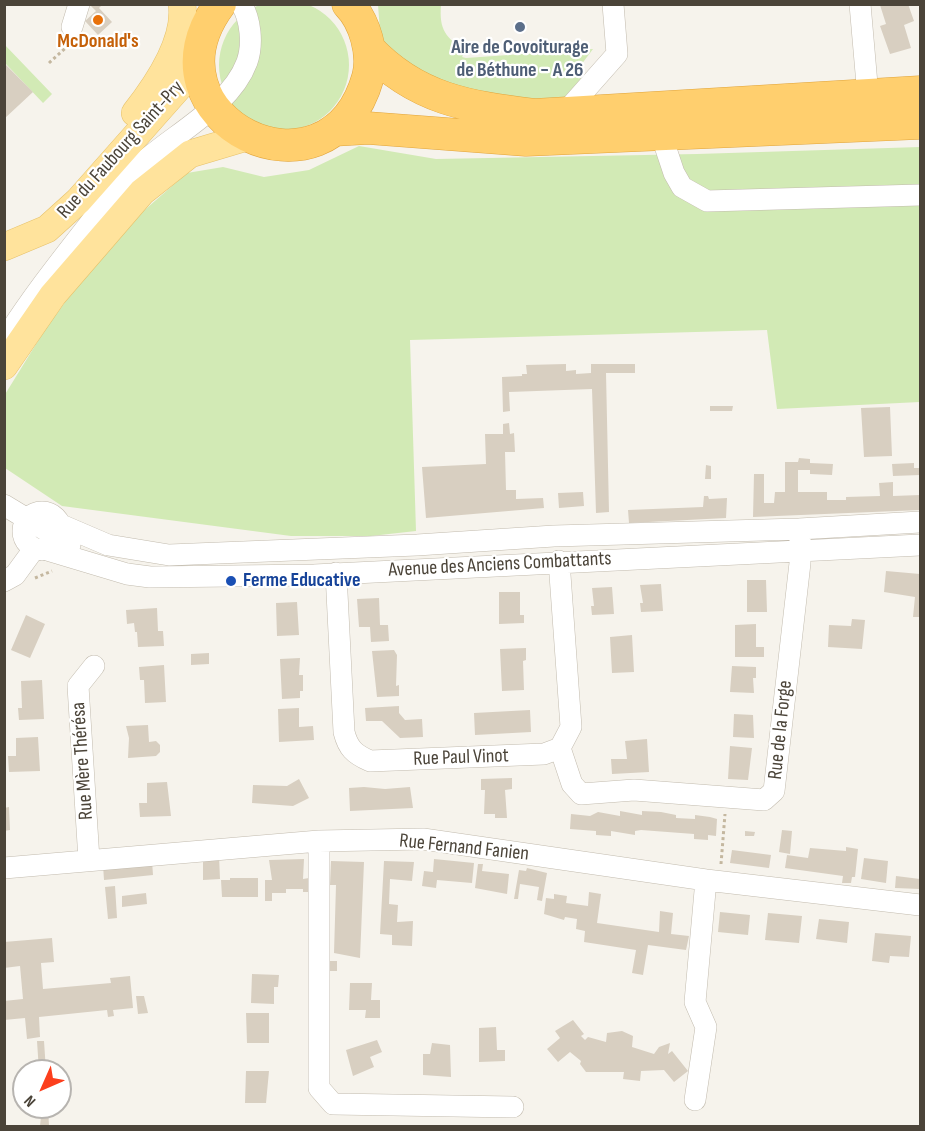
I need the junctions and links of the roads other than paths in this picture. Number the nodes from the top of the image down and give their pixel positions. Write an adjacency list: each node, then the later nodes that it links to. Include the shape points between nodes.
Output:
1 (79, 4): 7 (street)
2 (182, 4): 17 (main road, via 173,53 155,88 111,146)
3 (613, 4): 12 (street, via 617,54)
4 (860, 4): 10 (street)
5 (220, 7): 8 (highway, via 202,39); 11 (street, via 249,30 251,43 248,61)
6 (361, 21): 12 (highway, via 389,70 409,83 440,96 496,110); 14 (highway, via 369,72 363,94 351,114)
7 (72, 27)
8 (199, 60): 11 (highway, via 201,78); 17 (main road, Rue du Faubourg Saint-Pry)
9 (921, 92): 10 (highway)
10 (868, 96): 12 (highway)
11 (213, 108): 16 (highway); 20 (street, via 161,145 127,177 42,284)
12 (563, 115)
13 (921, 123): 15 (highway)
14 (334, 130): 15 (highway, via 368,128 526,140); 16 (highway, via 314,141 291,145 268,144)
15 (661, 134): 18 (street, via 682,187 707,201)
16 (247, 137): 21 (main road, via 190,154 142,192 53,295)
17 (92, 185): 19 (main road, Rue du Faubourg Saint-Pry, via 47,229)
18 (921, 195)
19 (4, 247)
20 (4, 341)
21 (4, 366)
22 (4, 492): 27 (street, Avenue des Anciens Combattants)
23 (4, 505): 27 (street)
24 (921, 522): 26 (street)
25 (4, 524): 27 (street, Avenue des Anciens Combattants)
26 (799, 529): 27 (street, via 771,530 741,543 176,569 117,563); 31 (street, Rue de la Forge)
27 (41, 533): 33 (street, Avenue des Anciens Combattants, via 127,574 150,577); 34 (street, via 15,575)
28 (921, 536): 30 (street, via 846,540)
29 (921, 545): 30 (street, Avenue des Anciens Combattants)
30 (836, 549): 31 (street, Avenue des Anciens Combattants)
31 (800, 550): 32 (street, Avenue des Anciens Combattants); 36 (street, Rue de la Forge, via 774,791 764,800 634,790 581,794 572,784)
32 (559, 561): 33 (street, Avenue des Anciens Combattants); 36 (street, via 572,727)
33 (336, 573): 36 (street, Rue Paul Vinot, via 344,732 357,756 370,761 544,754)
34 (4, 581)
35 (94, 666): 38 (street, Rue Mère Thérésa, via 78,686)
36 (560, 748)
37 (319, 841): 38 (street, Rue Fernand Fanien); 40 (street, Rue Fernand Fanien, via 423,839); 43 (street, via 319,1089 333,1104)
38 (89, 860): 39 (street, Rue Fernand Fanien)
39 (4, 868)
40 (713, 873): 41 (street, Rue Fernand Fanien); 42 (street, via 695,1002 706,1027)
41 (921, 904)
42 (695, 1100)
43 (513, 1107)

